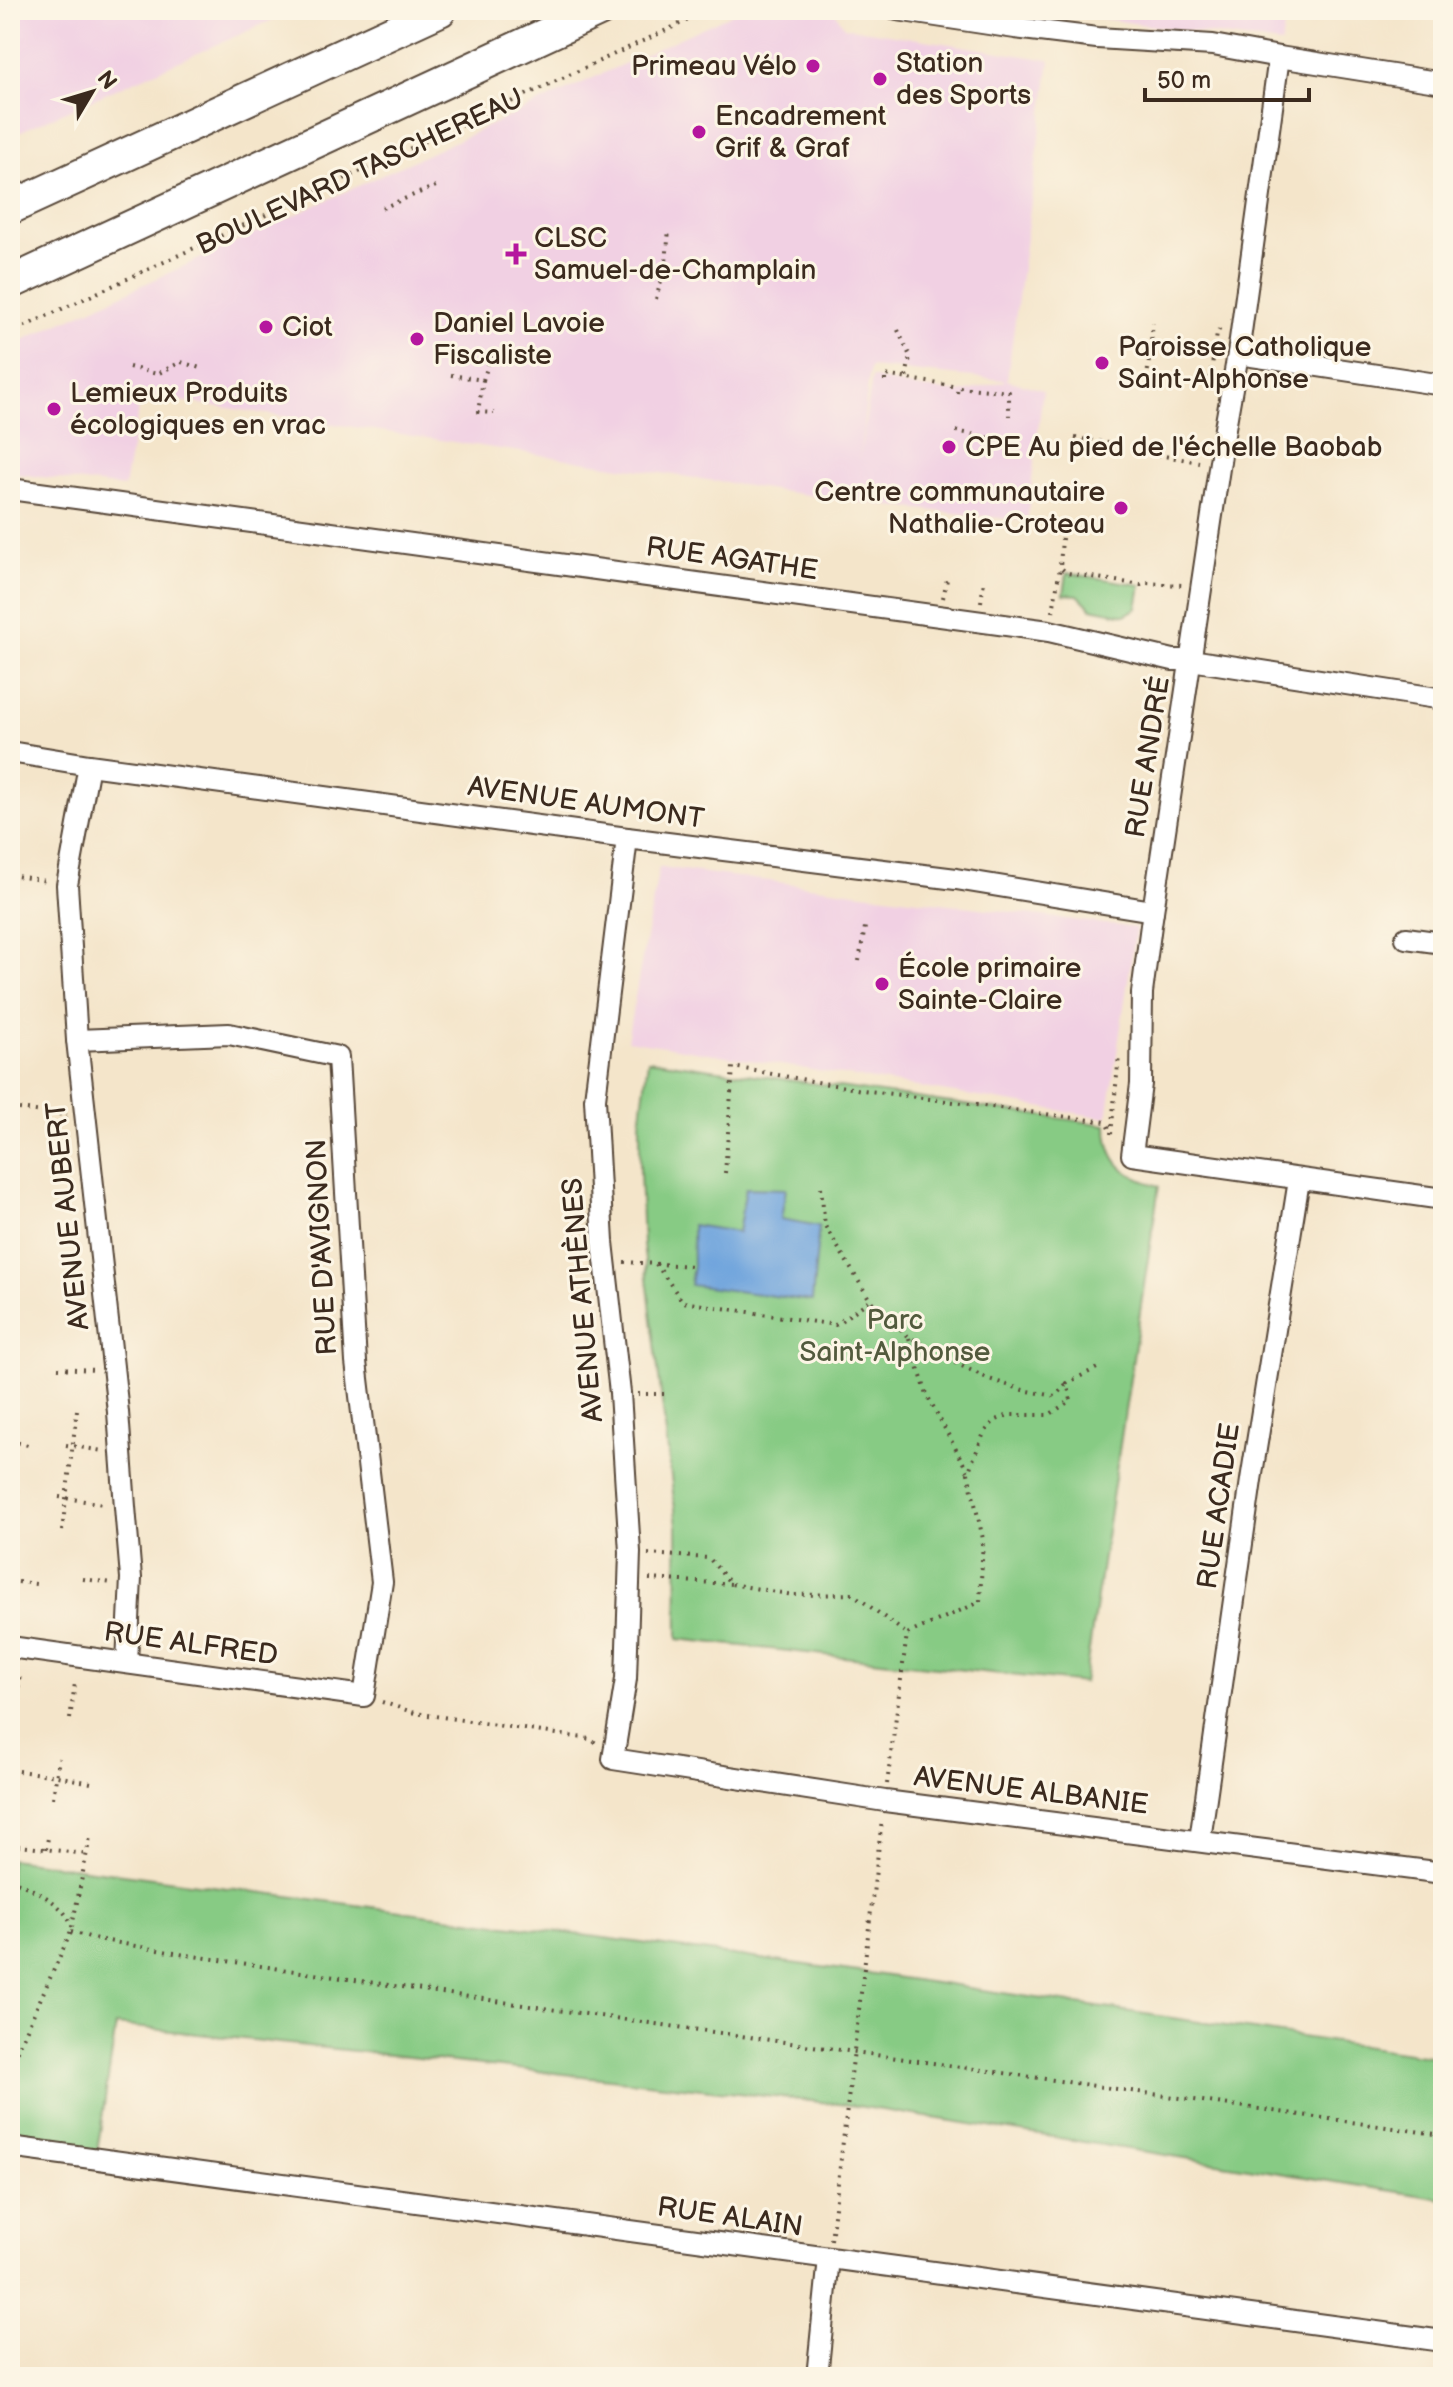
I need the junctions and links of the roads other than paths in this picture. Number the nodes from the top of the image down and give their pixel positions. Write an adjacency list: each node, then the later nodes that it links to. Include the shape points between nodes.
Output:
1 (440, 10): 6 (main road)
2 (599, 10): 7 (main road, BOULEVARD TASCHEREAU)
3 (897, 10): 4 (street)
4 (1279, 57): 5 (street); 8 (street, RUE ANDRÉ)
5 (1443, 83)
6 (10, 208)
7 (10, 283)
8 (1238, 354): 9 (street); 11 (street, RUE ANDRÉ)
9 (1443, 385)
10 (10, 489): 11 (street, RUE AGATHE, via 1049,631)
11 (1191, 660): 12 (street, RUE AGATHE); 16 (street, RUE ANDRÉ)
12 (1443, 699)
13 (10, 752): 14 (street, AVENUE AUMONT)
14 (89, 765): 15 (street, AVENUE AUMONT); 19 (street, AVENUE AUBERT, via 67,885)
15 (627, 838): 16 (street, AVENUE AUMONT, via 956,879); 25 (street, AVENUE ATHÈNES, via 595,1099 630,1552 626,1679)
16 (1153, 911): 20 (street, RUE ANDRÉ, via 1132,1155)
17 (1406, 938): 18 (street)
18 (1443, 943)
19 (77, 1040): 23 (street, AVENUE AUBERT, via 121,1453 130,1586); 24 (street, RUE D'AVIGNON, via 229,1034 338,1057 356,1362 382,1582)
20 (1299, 1180): 21 (street, RUE ANDRÉ); 26 (street, RUE ACADIE)
21 (1443, 1199)
22 (10, 1647): 23 (street, RUE ALFRED)
23 (127, 1663): 24 (street, RUE ALFRED)
24 (364, 1696)
25 (613, 1759): 26 (street, AVENUE ALBANIE, via 885,1801)
26 (1200, 1840): 27 (street, AVENUE ALBANIE)
27 (1443, 1873)
28 (10, 2147): 29 (street, RUE ALAIN)
29 (829, 2258): 30 (street, RUE ALAIN); 31 (street)
30 (1443, 2341)
31 (817, 2377)

